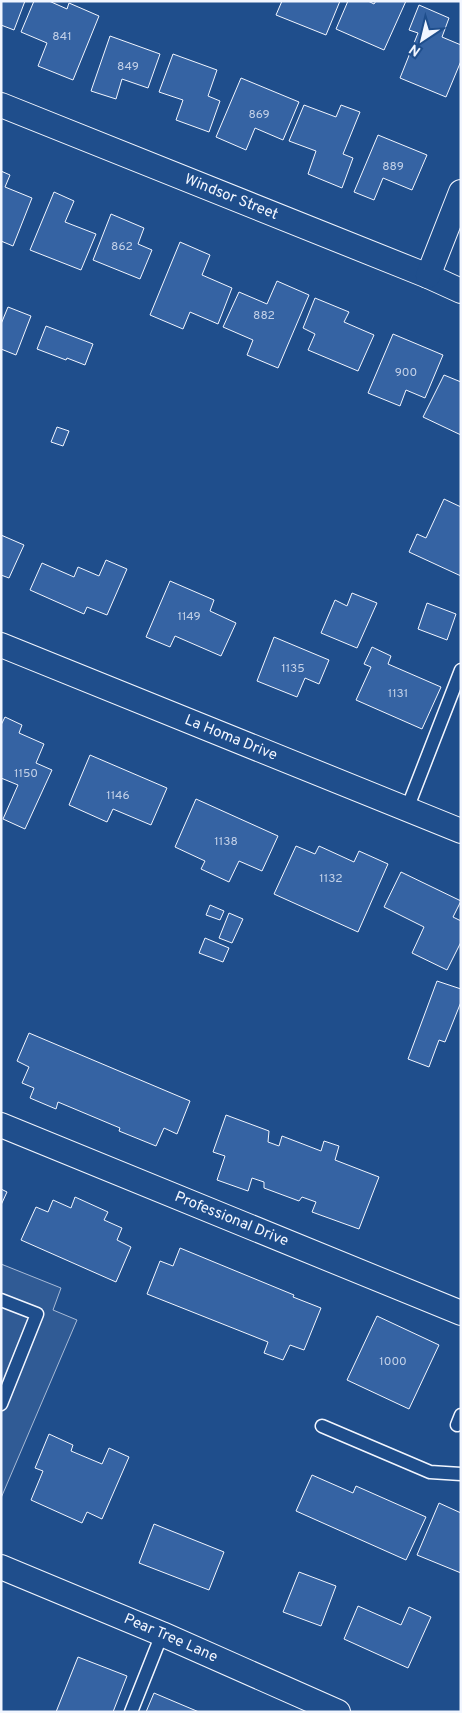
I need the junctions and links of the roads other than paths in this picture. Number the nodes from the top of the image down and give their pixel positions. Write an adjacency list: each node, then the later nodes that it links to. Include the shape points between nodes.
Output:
1 (1, 105): 3 (street, Windsor Street)
2 (461, 192): 3 (street)
3 (428, 276): 4 (street, Windsor Street)
4 (461, 291)
5 (1, 645): 7 (street, La Homa Drive)
6 (461, 670): 7 (lane)
7 (407, 809): 8 (street, La Homa Drive)
8 (461, 830)
9 (1, 1125): 11 (street, Professional Drive)
10 (1, 1300): 12 (lane, via 37,1314)
11 (461, 1313)
12 (1, 1404)
13 (322, 1426): 14 (lane, via 430,1472)
14 (461, 1474)
15 (1, 1567): 16 (street, Pear Tree Lane)
16 (162, 1634): 17 (lane); 18 (street, Pear Tree Lane)
17 (131, 1712)
18 (338, 1712)

